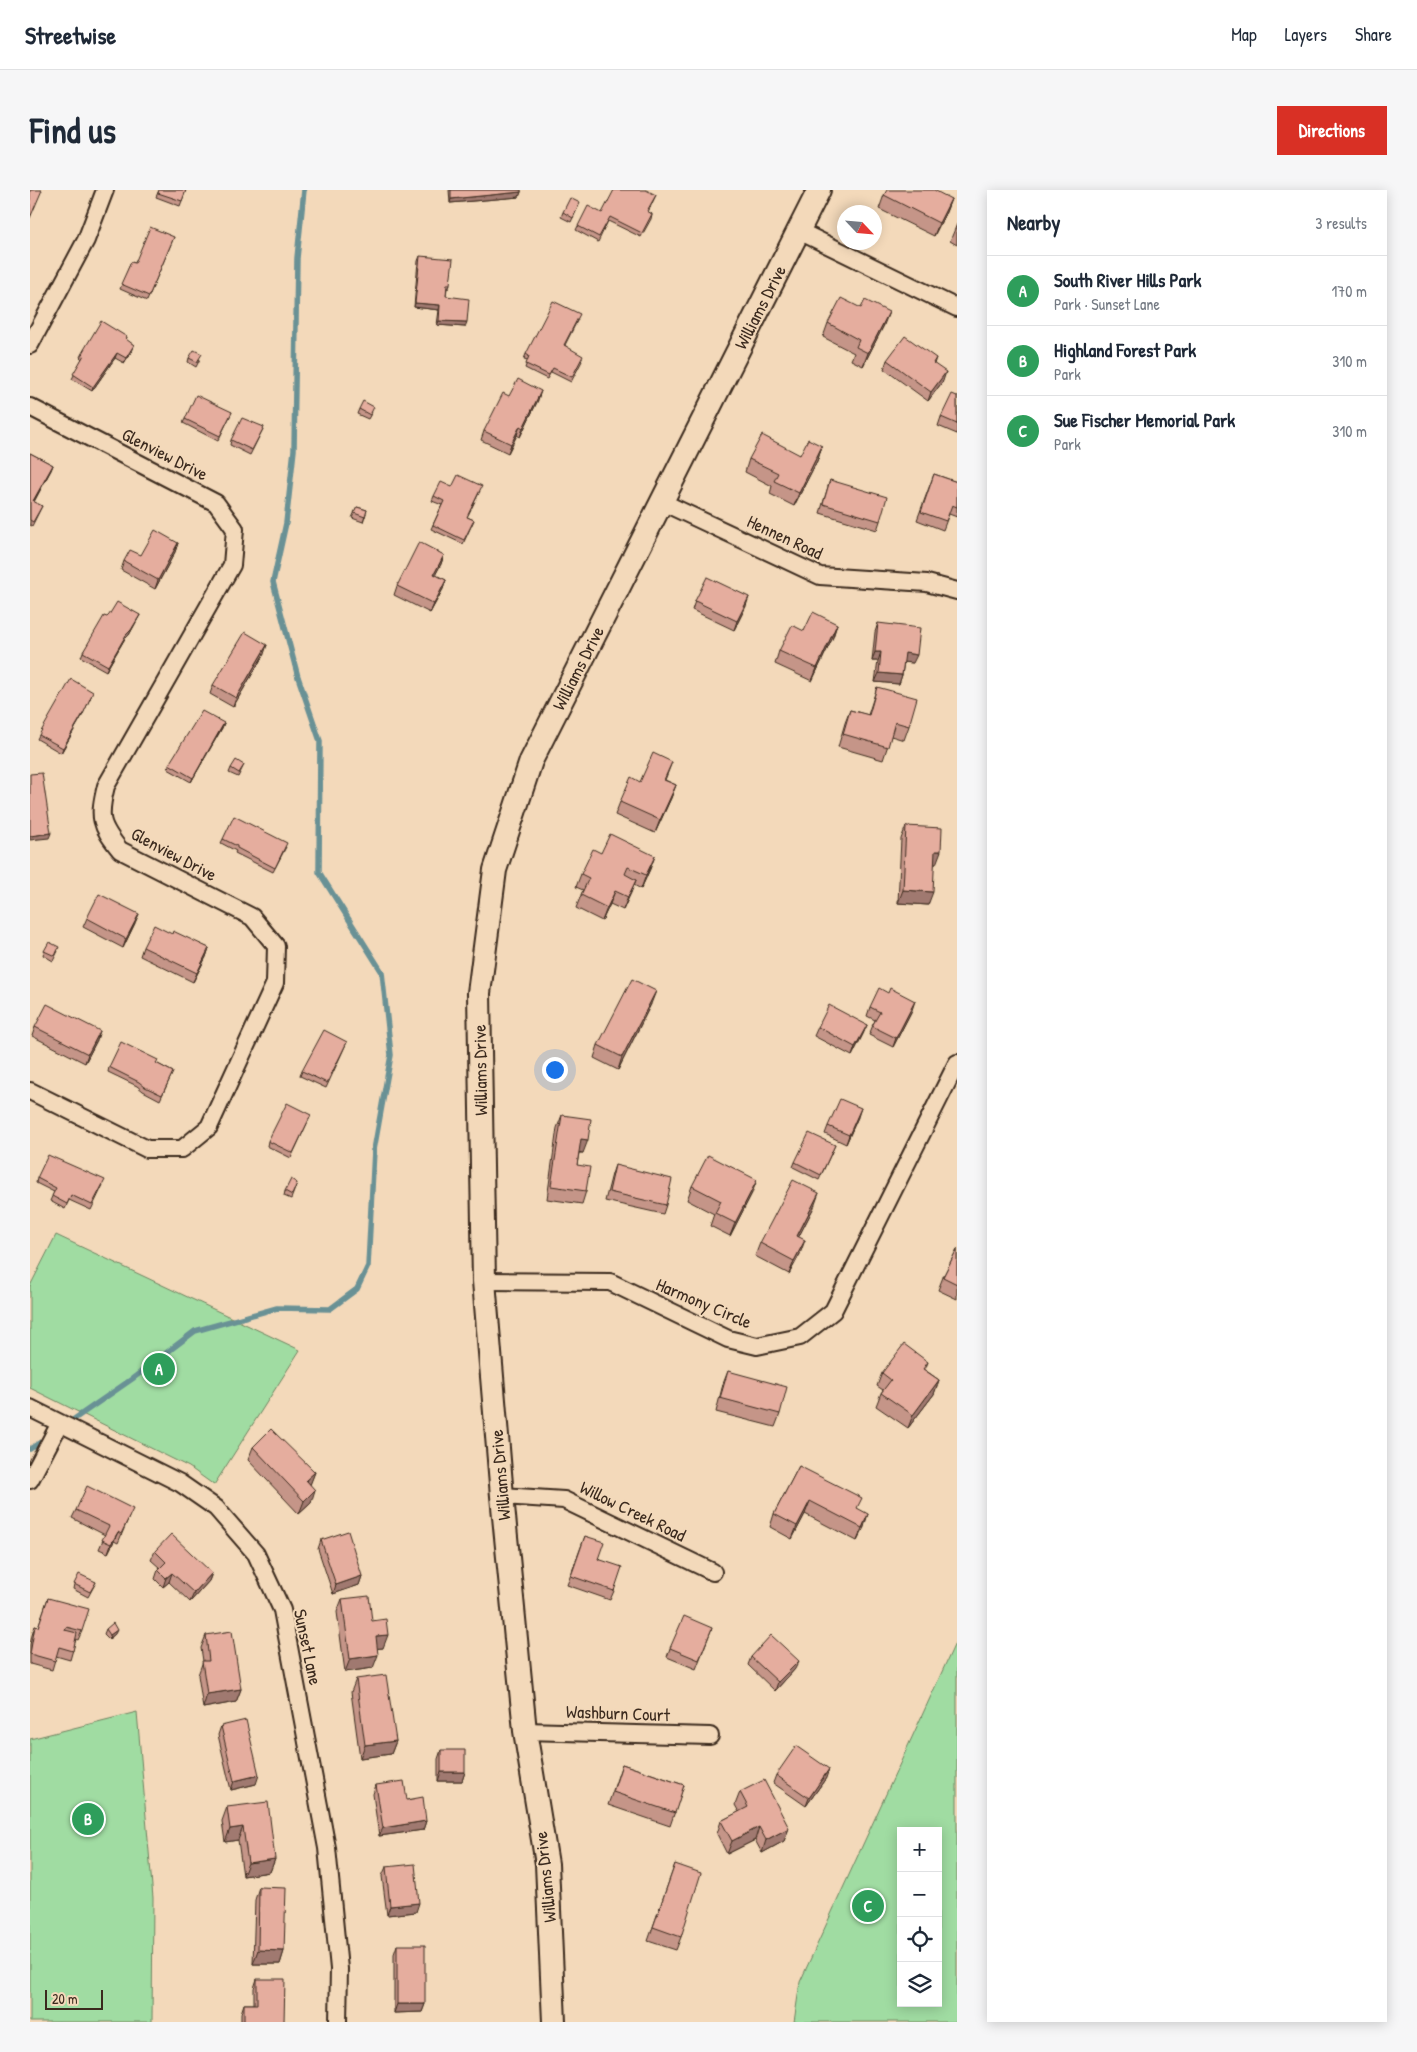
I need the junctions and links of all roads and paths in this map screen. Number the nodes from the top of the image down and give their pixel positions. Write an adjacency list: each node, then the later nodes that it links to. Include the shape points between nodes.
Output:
1 (105, 190): 5 (street, via 86,240)
2 (819, 190): 3 (main road, Williams Drive)
3 (799, 231): 4 (street); 7 (main road, Williams Drive)
4 (957, 308)
5 (30, 345)
6 (30, 407): 10 (street, Glenview Drive, via 216,503 235,529 232,565 106,786 100,809 105,831 120,850 252,917 276,946 275,983 209,1127 182,1149 147,1149)
7 (662, 502): 8 (street, Hennen Road, via 820,576 927,583); 11 (main road, Williams Drive, via 532,761 495,870 479,993)
8 (957, 591)
9 (957, 1062): 11 (street, Harmony Circle, via 833,1311 800,1338 757,1346 728,1339 610,1282)
10 (30, 1091)
11 (484, 1281): 15 (main road, Williams Drive)
12 (30, 1408): 13 (street, Sunset Lane)
13 (60, 1423): 14 (street); 19 (street, Sunset Lane, via 180,1483 216,1508 256,1554 282,1610 327,1848 339,1969)
14 (30, 1480)
15 (502, 1496): 16 (street, Willow Creek Road, via 564,1500); 17 (main road, Williams Drive)
16 (713, 1572)
17 (525, 1731): 18 (street, Washburn Court); 20 (main road, Williams Drive, via 547,1864)
18 (710, 1736)
19 (338, 2022)
20 (554, 2022)

